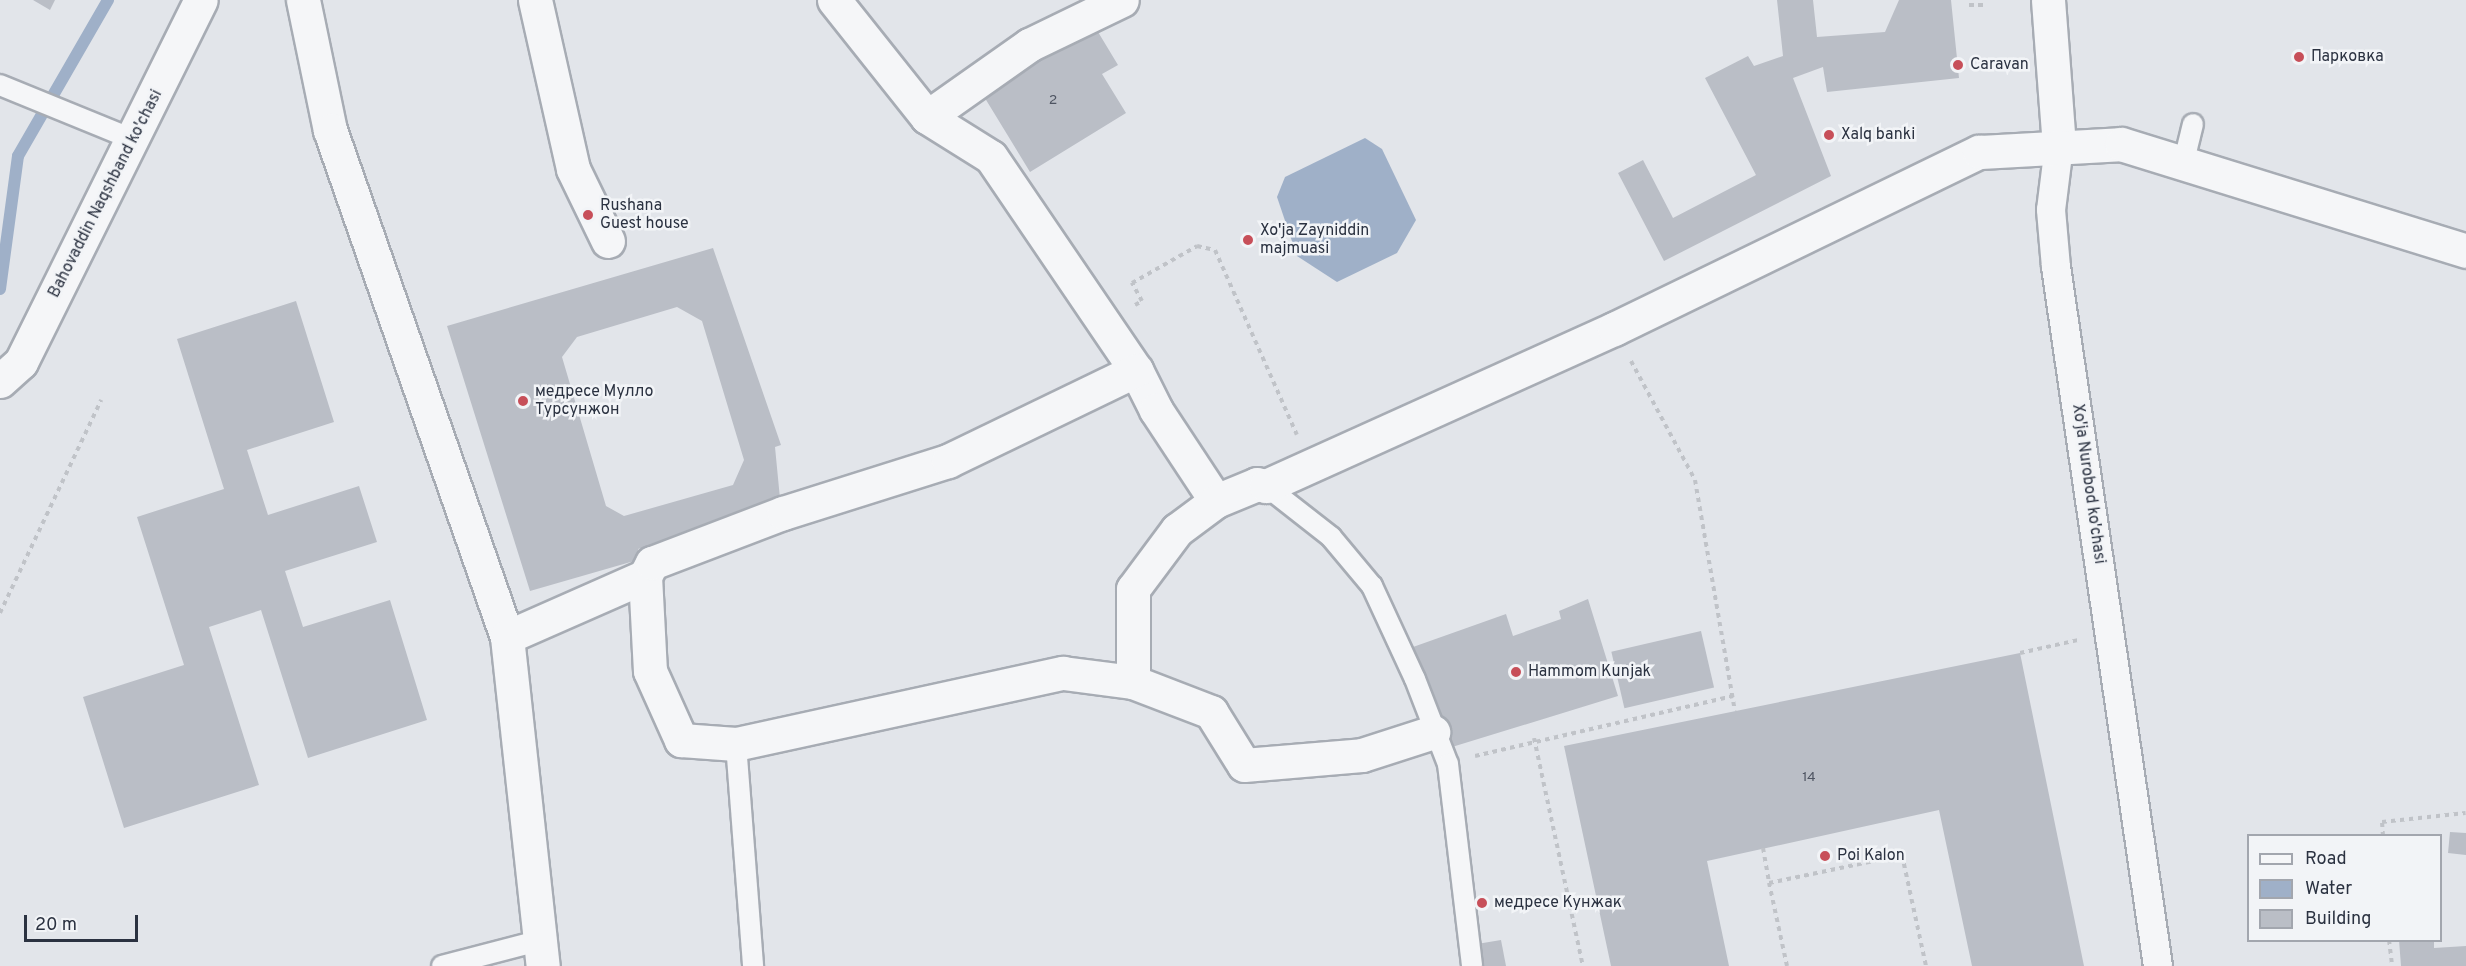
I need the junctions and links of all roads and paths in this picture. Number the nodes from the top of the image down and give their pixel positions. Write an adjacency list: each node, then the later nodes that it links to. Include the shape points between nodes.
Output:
1 (201, 0): 12 (street, Bahovaddin Naqshband ko'chasi)
2 (303, 0): 28 (street, via 330,130)
3 (535, 0): 15 (street, via 573,169)
4 (834, 0): 10 (street)
5 (1122, 0): 10 (street, via 1029,45)
6 (2048, 0): 13 (street, Xo'ja Nurobod ko'chasi)
7 (1969, 5): 8 (path)
8 (1984, 5)
9 (0, 86): 12 (lane)
10 (927, 117): 17 (street, via 991,158)
11 (2193, 124): 14 (lane)
12 (135, 140): 19 (street, Bahovaddin Naqshband ko'chasi)
13 (2059, 146): 14 (street, via 2121,144); 18 (street, via 1979,152); 27 (street, Xo'ja Nurobod ko'chasi, via 2051,210 2056,267)
14 (2183, 165): 16 (street)
15 (608, 241)
16 (2466, 251)
17 (1104, 324): 20 (street); 22 (path, via 1142,301 1132,284 1197,246 1215,250)
18 (1614, 329): 22 (street); 31 (path, via 1695,480)
19 (7, 365)
20 (1136, 370): 24 (street, via 1156,410); 25 (street, via 948,461 783,513 652,563)
21 (101, 400): 26 (path)
22 (1311, 465): 23 (street)
23 (1266, 486): 24 (street, via 1257,484); 33 (lane, via 1331,537 1372,586)
24 (1216, 501): 30 (street, via 1177,530 1133,589)
25 (645, 576): 28 (street); 35 (street, via 650,670 681,740)
26 (0, 613)
27 (2110, 633): 29 (path); 49 (street, Xo'ja Nurobod ko'chasi)
28 (507, 637): 42 (street)
29 (2020, 653)
30 (1132, 682): 33 (street, via 1211,712 1244,765 1362,755); 35 (street, via 1063,674)
31 (1733, 696): 32 (path); 34 (path)
32 (1735, 711)
33 (1433, 732): 36 (lane)
34 (1534, 738): 36 (path); 46 (path)
35 (736, 744): 44 (lane)
36 (1448, 764): 45 (lane)
37 (2466, 813): 38 (path, via 2382,822)
38 (2383, 834)
39 (1763, 848): 40 (path)
40 (1769, 883): 47 (path); 48 (path, via 1902,855)
41 (2389, 942): 50 (path)
42 (542, 953): 43 (lane)
43 (442, 966)
44 (753, 966)
45 (1472, 966)
46 (1583, 966)
47 (1787, 966)
48 (1926, 966)
49 (2158, 966)
50 (2392, 966)

